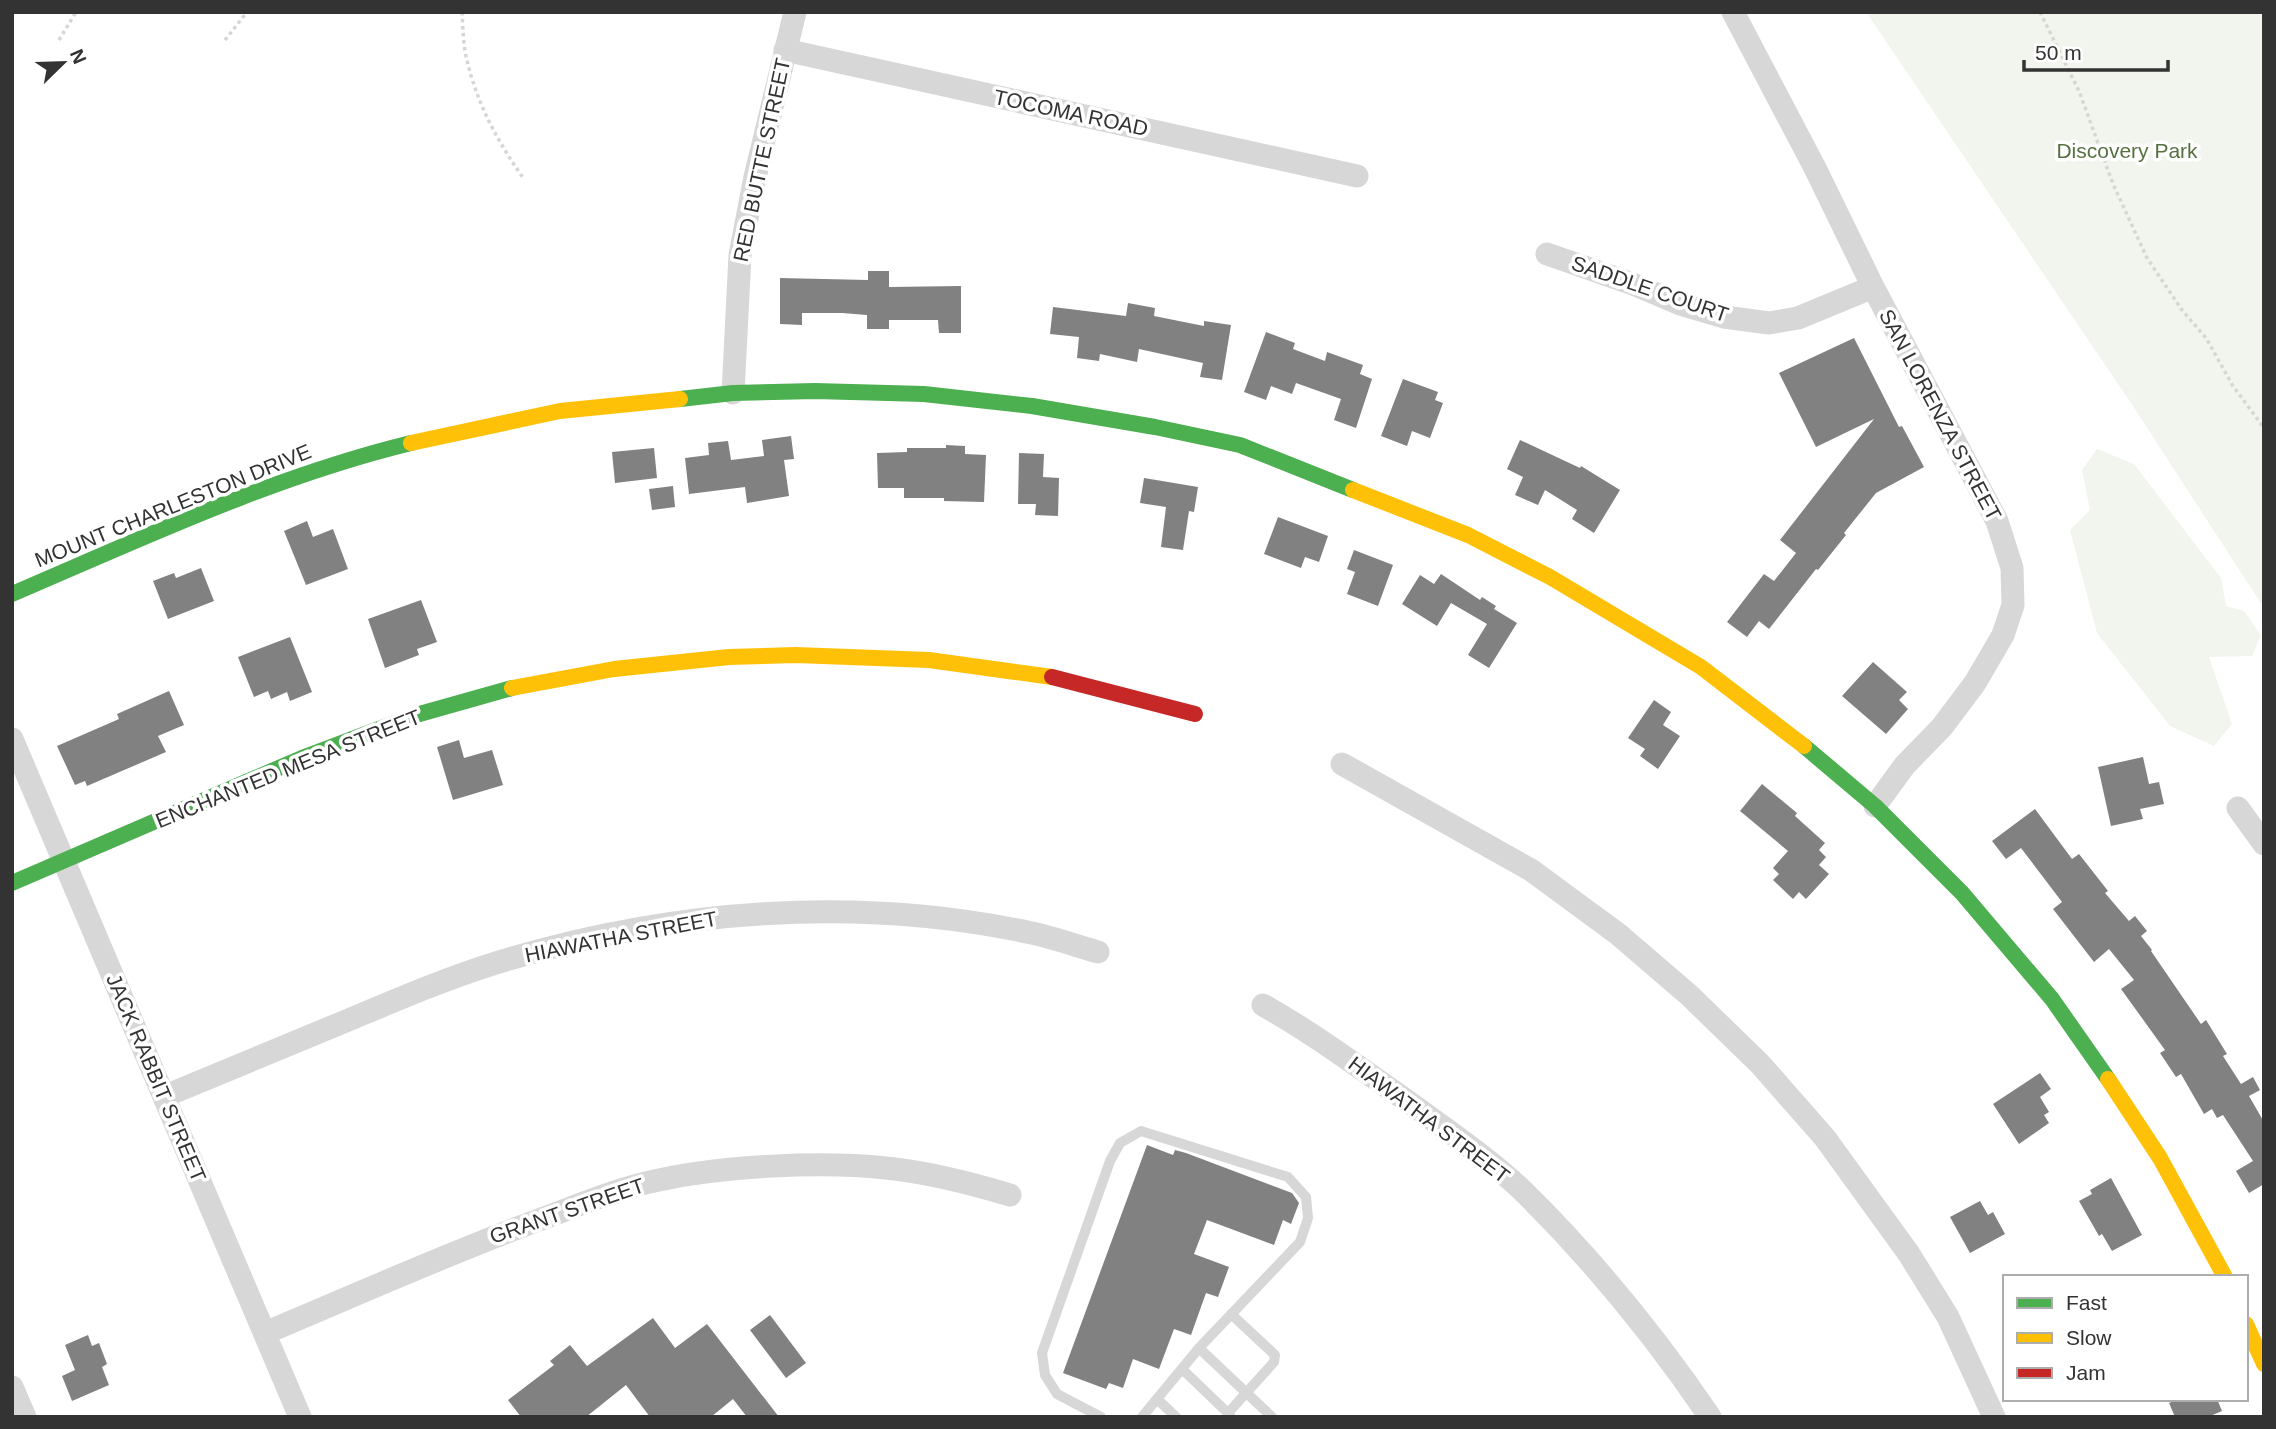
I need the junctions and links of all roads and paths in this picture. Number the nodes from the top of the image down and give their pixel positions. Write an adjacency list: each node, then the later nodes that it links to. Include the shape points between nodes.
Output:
1 (76, 12): 7 (path)
2 (247, 12): 8 (path)
3 (462, 12): 11 (path, via 466,55 480,105 500,145)
4 (795, 12): 9 (street, RED BUTTE STREET)
5 (1733, 12): 13 (street, SAN LORENZA STREET)
6 (2040, 12): 15 (path, via 2147,258)
7 (60, 40)
8 (225, 40)
9 (785, 50): 10 (street, TOCOMA ROAD); 14 (street, RED BUTTE STREET, via 740,255)
10 (1357, 176)
11 (524, 178)
12 (1547, 254): 13 (street, SADDLE COURT, via 1680,304 1724,317 1769,323 1798,318)
13 (1872, 287): 20 (street, SAN LORENZA STREET, via 1997,521 2014,586 2003,635 1975,683)
14 (733, 393): 16 (street, MOUNT CHARLESTON DRIVE, via 560,411 355,457 252,492); 20 (street, MOUNT CHARLESTON DRIVE, via 924,394 1044,408 1240,445 1468,535 1550,577 1701,667)
15 (2264, 428)
16 (12, 594)
17 (1195, 714): 23 (street, ENCHANTED MESA STREET, via 1055,677 929,660 782,655 614,670 519,686 416,715 302,758)
18 (12, 739): 23 (street, JACK RABBIT STREET)
19 (1342, 764): 47 (street, via 1531,870 1649,960 1760,1064 1825,1138 1909,1254 1948,1317)
20 (1875, 806): 29 (street, MOUNT CHARLESTON DRIVE, via 1962,893 2052,999 2148,1138)
21 (2238, 808): 22 (street)
22 (2264, 844)
23 (64, 862): 24 (street, ENCHANTED MESA STREET); 27 (street, JACK RABBIT STREET)
24 (12, 883)
25 (1098, 952): 27 (street, HIAWATHA STREET, via 1034,933 859,912 758,913 681,921 567,943 497,963)
26 (1263, 1005): 46 (street, HIAWATHA STREET, via 1358,1066 1484,1157 1522,1191 1602,1274 1673,1362)
27 (165, 1097): 32 (street, JACK RABBIT STREET)
28 (1010, 1195): 32 (street, GRANT STREET, via 887,1168 760,1168 660,1180 476,1243)
29 (2224, 1275)
30 (1231, 1314): 33 (lane); 37 (lane, via 1275,1355 1274,1362); 42 (lane, via 1300,1242 1308,1218 1306,1197 1288,1177 1142,1131 1120,1143 1042,1353 1045,1376 1057,1394)
31 (2248, 1328): 34 (street)
32 (265, 1334): 41 (street, JACK RABBIT STREET)
33 (1199, 1348): 35 (lane); 37 (lane)
34 (2264, 1364)
35 (1182, 1369): 38 (lane); 39 (lane)
36 (12, 1387): 40 (street)
37 (1245, 1392): 39 (lane); 45 (lane)
38 (1157, 1399): 43 (lane); 44 (lane)
39 (1230, 1415)
40 (25, 1417)
41 (300, 1417)
42 (1101, 1417)
43 (1142, 1417)
44 (1176, 1417)
45 (1272, 1417)
46 (1710, 1417)
47 (1994, 1417)

